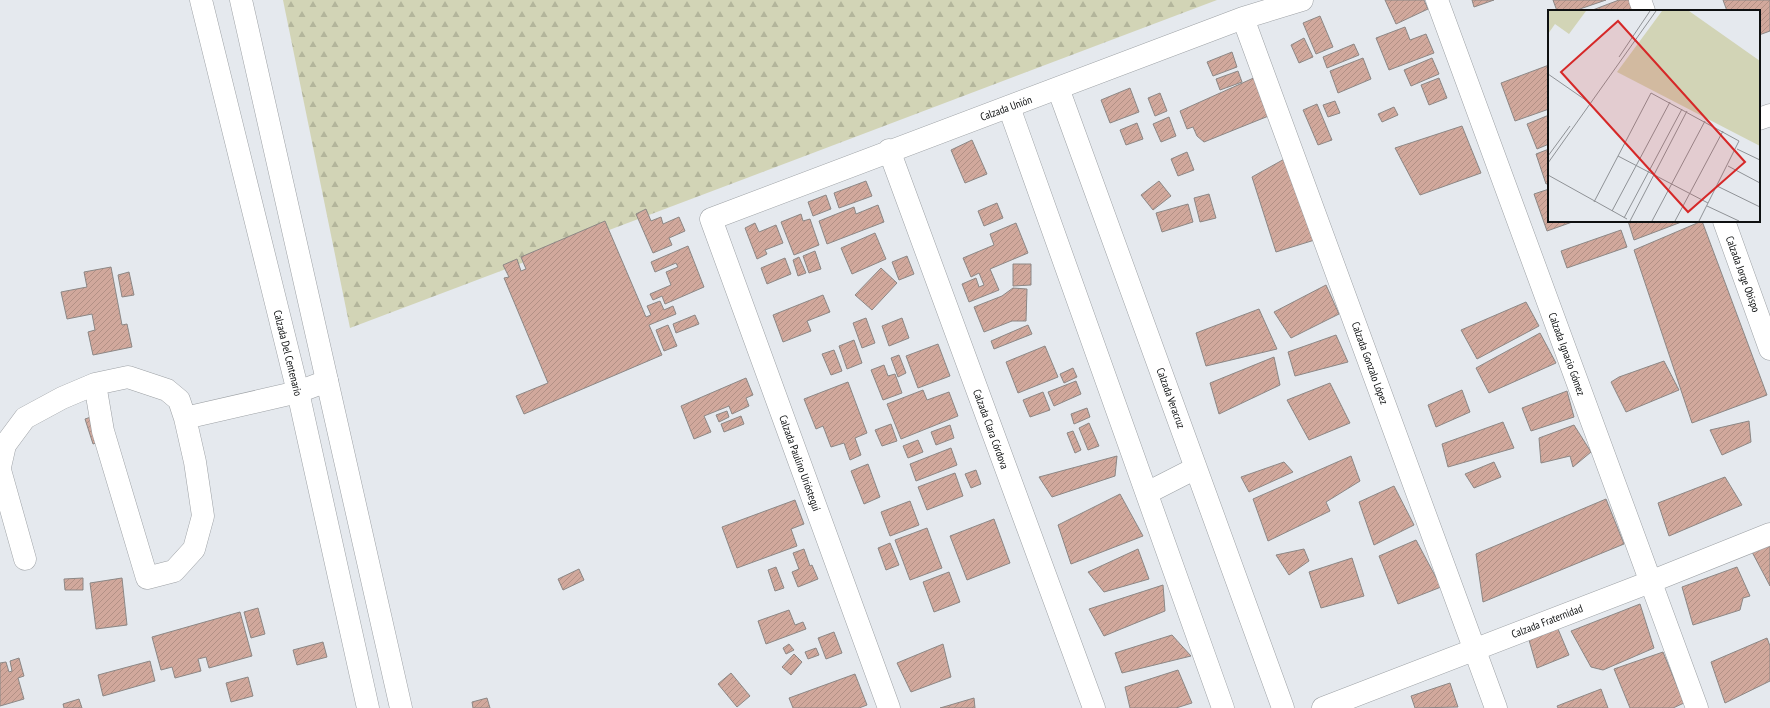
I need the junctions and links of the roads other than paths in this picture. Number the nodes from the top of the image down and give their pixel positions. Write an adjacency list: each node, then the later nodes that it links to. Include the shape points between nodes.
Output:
1 (201, 0): 18 (street, Calzada Del Centenario)
2 (241, 0): 16 (street)
3 (1302, 0): 7 (street, Calzada Unión)
4 (1437, 0): 25 (street, Calzada Ignacio Gómez)
5 (1640, 0): 6 (street)
6 (1644, 10)
7 (1244, 18): 8 (street, Calzada Unión); 26 (street, Calzada Gonzalo López)
8 (1058, 88): 9 (street, Calzada Unión); 21 (street, Calzada Veracruz)
9 (1010, 107): 12 (street, Calzada Unión); 22 (street)
10 (1770, 115): 11 (street)
11 (1760, 119)
12 (889, 150): 13 (street, Calzada Unión); 30 (street, Calzada Clara Córdova)
13 (711, 219): 29 (street, Calzada Paulino Urióstegui)
14 (1724, 222): 15 (street, Calzada Jorge Obispo)
15 (1769, 343)
16 (327, 381): 18 (street); 28 (street)
17 (95, 384): 19 (street, via 128,377 167,390 179,400); 19 (street, via 103,431 147,578 174,571 194,549 203,516); 20 (street, via 25,418 5,445)
18 (298, 392): 19 (street); 27 (street, Calzada Del Centenario)
19 (185, 418)
20 (0, 468): 24 (street)
21 (1196, 468): 22 (street); 32 (street, Calzada Veracruz)
22 (1146, 493): 31 (street)
23 (1770, 534): 25 (street, Calzada Fraternidad)
24 (25, 560)
25 (1650, 582): 26 (street, Calzada Fraternidad); 35 (street, Calzada Ignacio Gómez)
26 (1474, 649): 33 (street, Calzada Fraternidad); 34 (street, Calzada Gonzalo López)
27 (368, 708)
28 (401, 708)
29 (889, 708)
30 (1094, 708)
31 (1223, 708)
32 (1283, 708)
33 (1323, 708)
34 (1496, 708)
35 (1697, 708)

